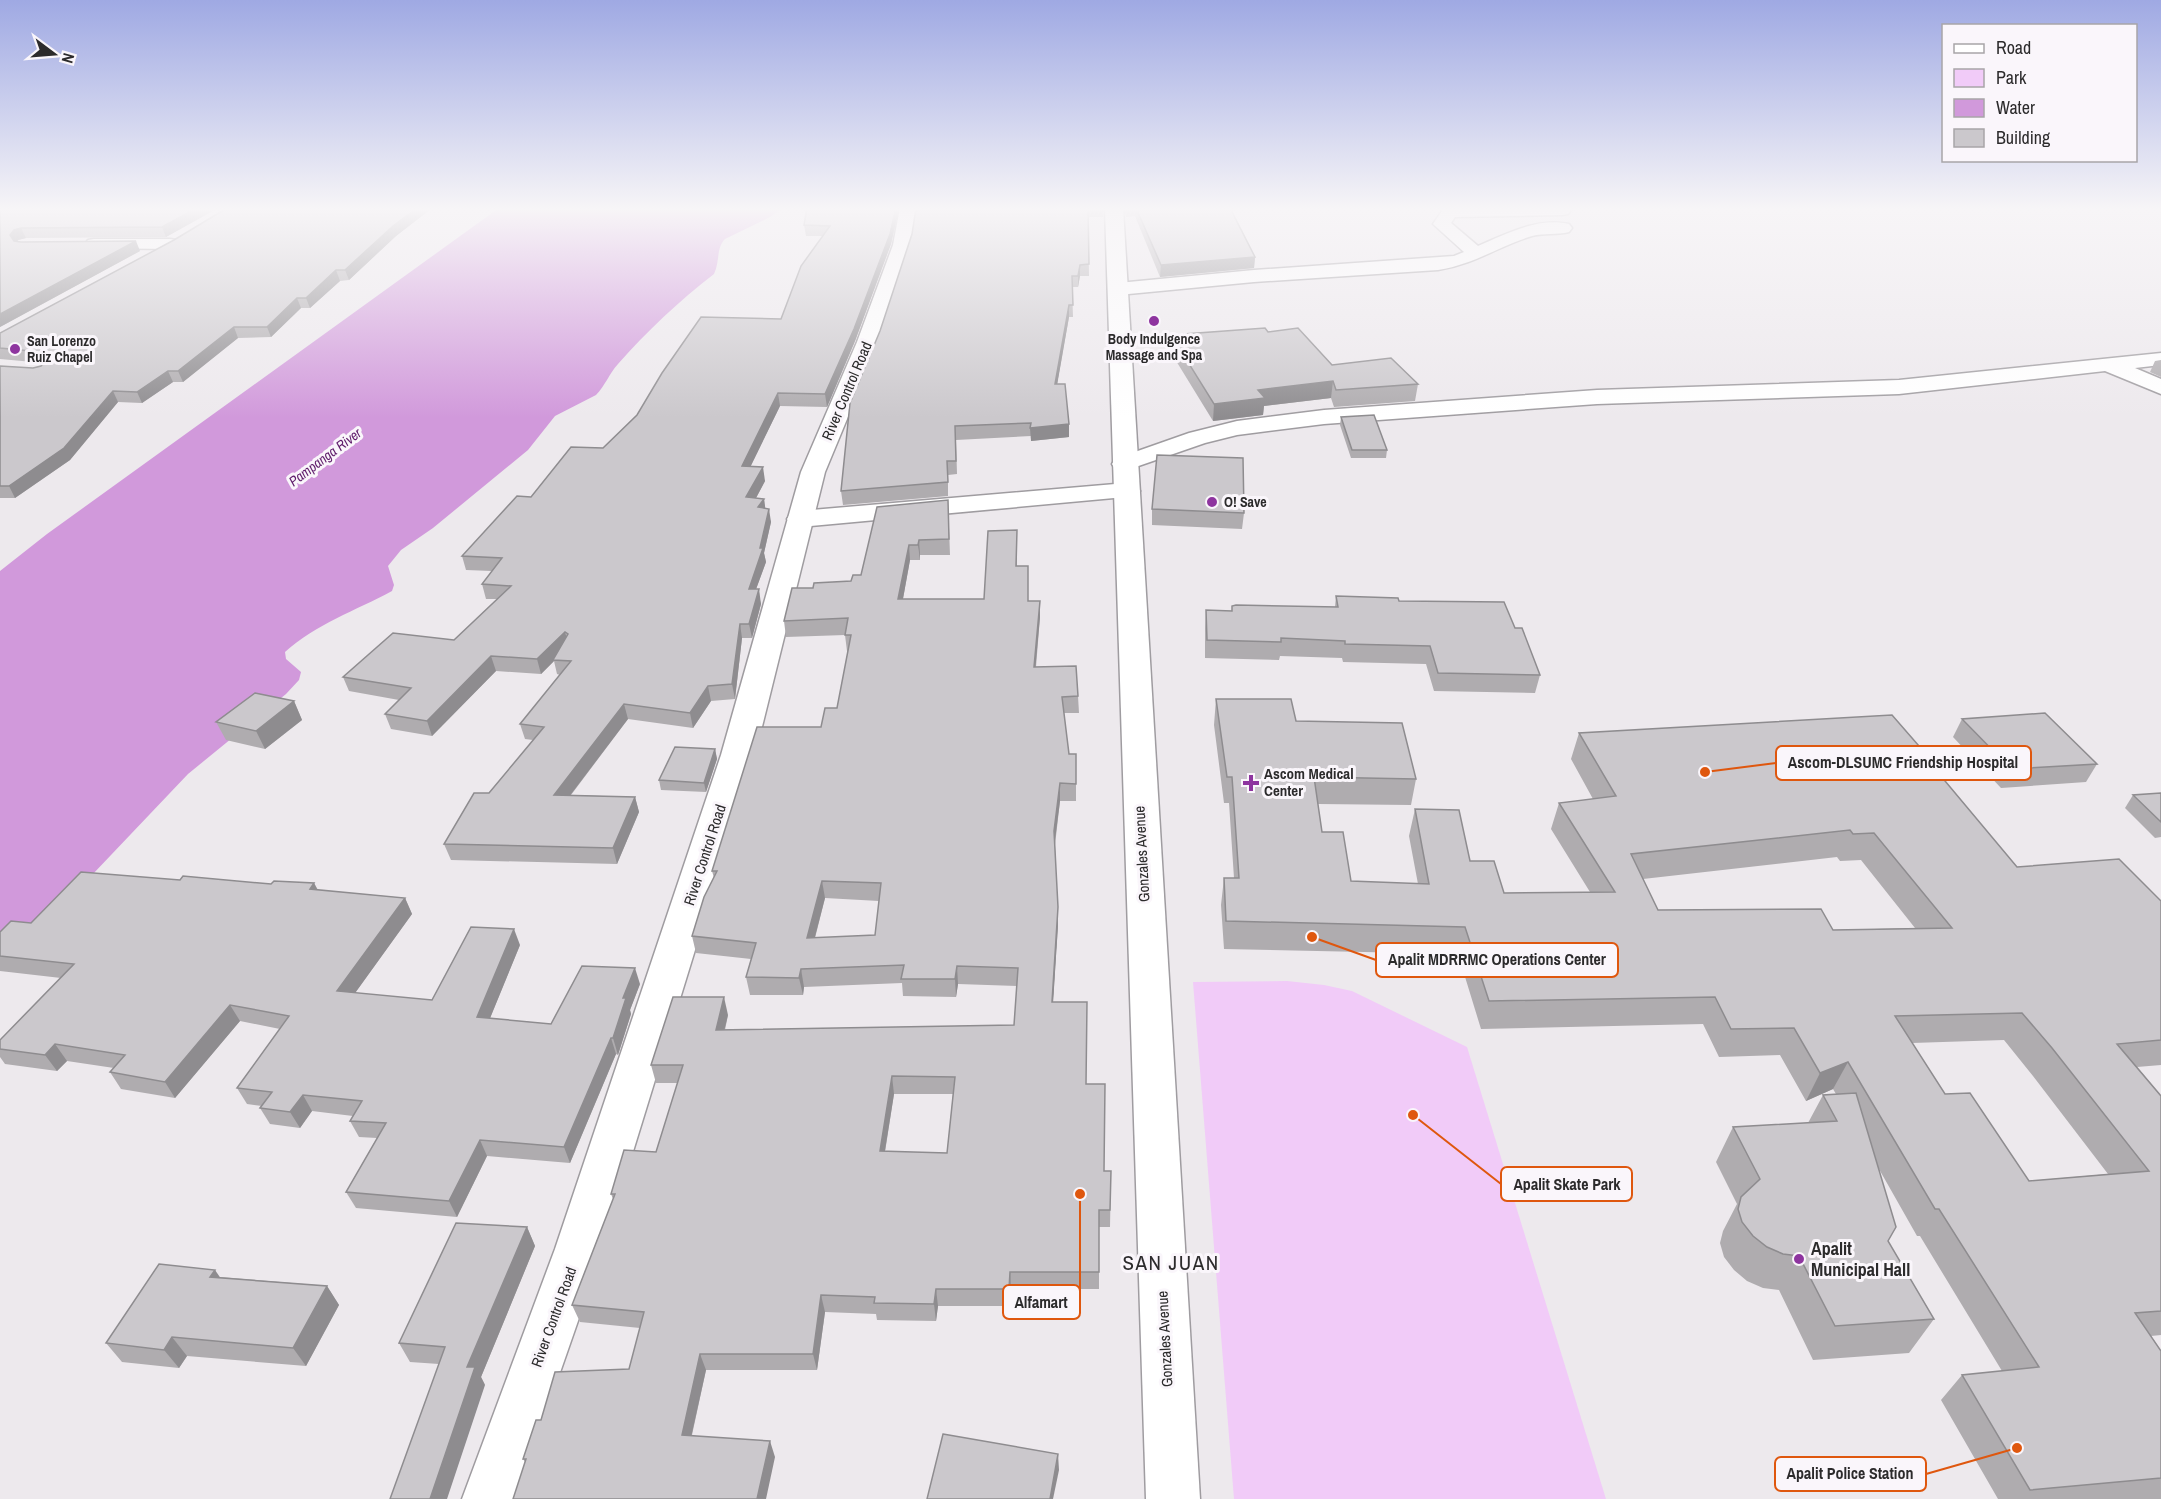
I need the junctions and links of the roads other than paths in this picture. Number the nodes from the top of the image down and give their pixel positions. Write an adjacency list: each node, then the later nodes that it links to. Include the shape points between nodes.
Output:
1 (890, 278): 9 (street, River Control Road, via 813,472)
2 (1117, 278): 4 (street, Gonzales Avenue)
3 (1234, 278): 4 (street)
4 (1118, 289): 8 (street, Gonzales Avenue)
5 (2161, 359): 6 (street)
6 (2110, 366): 7 (street); 8 (street, via 1899,387 1597,398 1324,417 1237,428 1197,438)
7 (2161, 387)
8 (1125, 477): 9 (street); 11 (street, Gonzales Avenue)
9 (800, 519): 10 (street, River Control Road, via 738,755 579,1249)
10 (489, 1499)
11 (1173, 1499)

